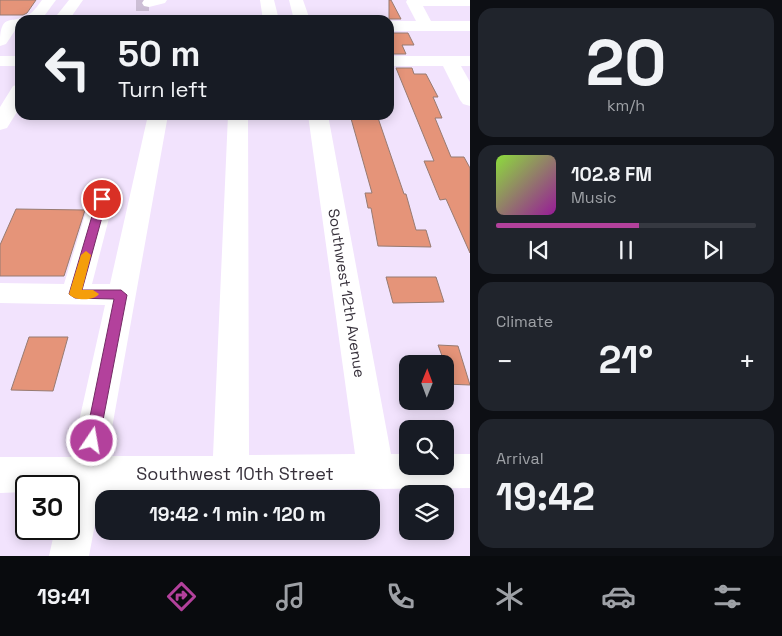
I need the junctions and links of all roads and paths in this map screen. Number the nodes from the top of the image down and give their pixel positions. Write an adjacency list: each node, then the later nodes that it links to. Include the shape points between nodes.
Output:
1 (49, 0): 6 (street)
2 (76, 0): 7 (street)
3 (267, 0): 8 (street)
4 (296, 0): 9 (street)
5 (470, 2): 11 (street, via 413,2)
6 (38, 15)
7 (65, 15)
8 (269, 15)
9 (300, 15)
10 (470, 15): 11 (street)
11 (423, 21): 13 (street); 14 (street)
12 (15, 24): 15 (street)
13 (394, 25)
14 (470, 26)
15 (0, 41)
16 (0, 61): 17 (street)
17 (15, 61)
18 (394, 61): 19 (street)
19 (448, 61): 20 (street); 22 (street)
20 (470, 61)
21 (15, 98): 26 (street)
22 (470, 100)
23 (157, 120): 30 (street)
24 (238, 120): 33 (street)
25 (319, 120): 32 (street, Southwest 12th Avenue)
26 (0, 124)
27 (102, 199): 29 (street)
28 (0, 293): 29 (street)
29 (75, 294): 30 (street)
30 (121, 295): 35 (street)
31 (470, 471): 32 (street, Southwest 10th Street)
32 (376, 472): 33 (street, Southwest 10th Street)
33 (231, 473): 35 (street, Southwest 10th Street)
34 (0, 474): 35 (street, Southwest 10th Street)
35 (85, 474): 36 (street)
36 (70, 556)

